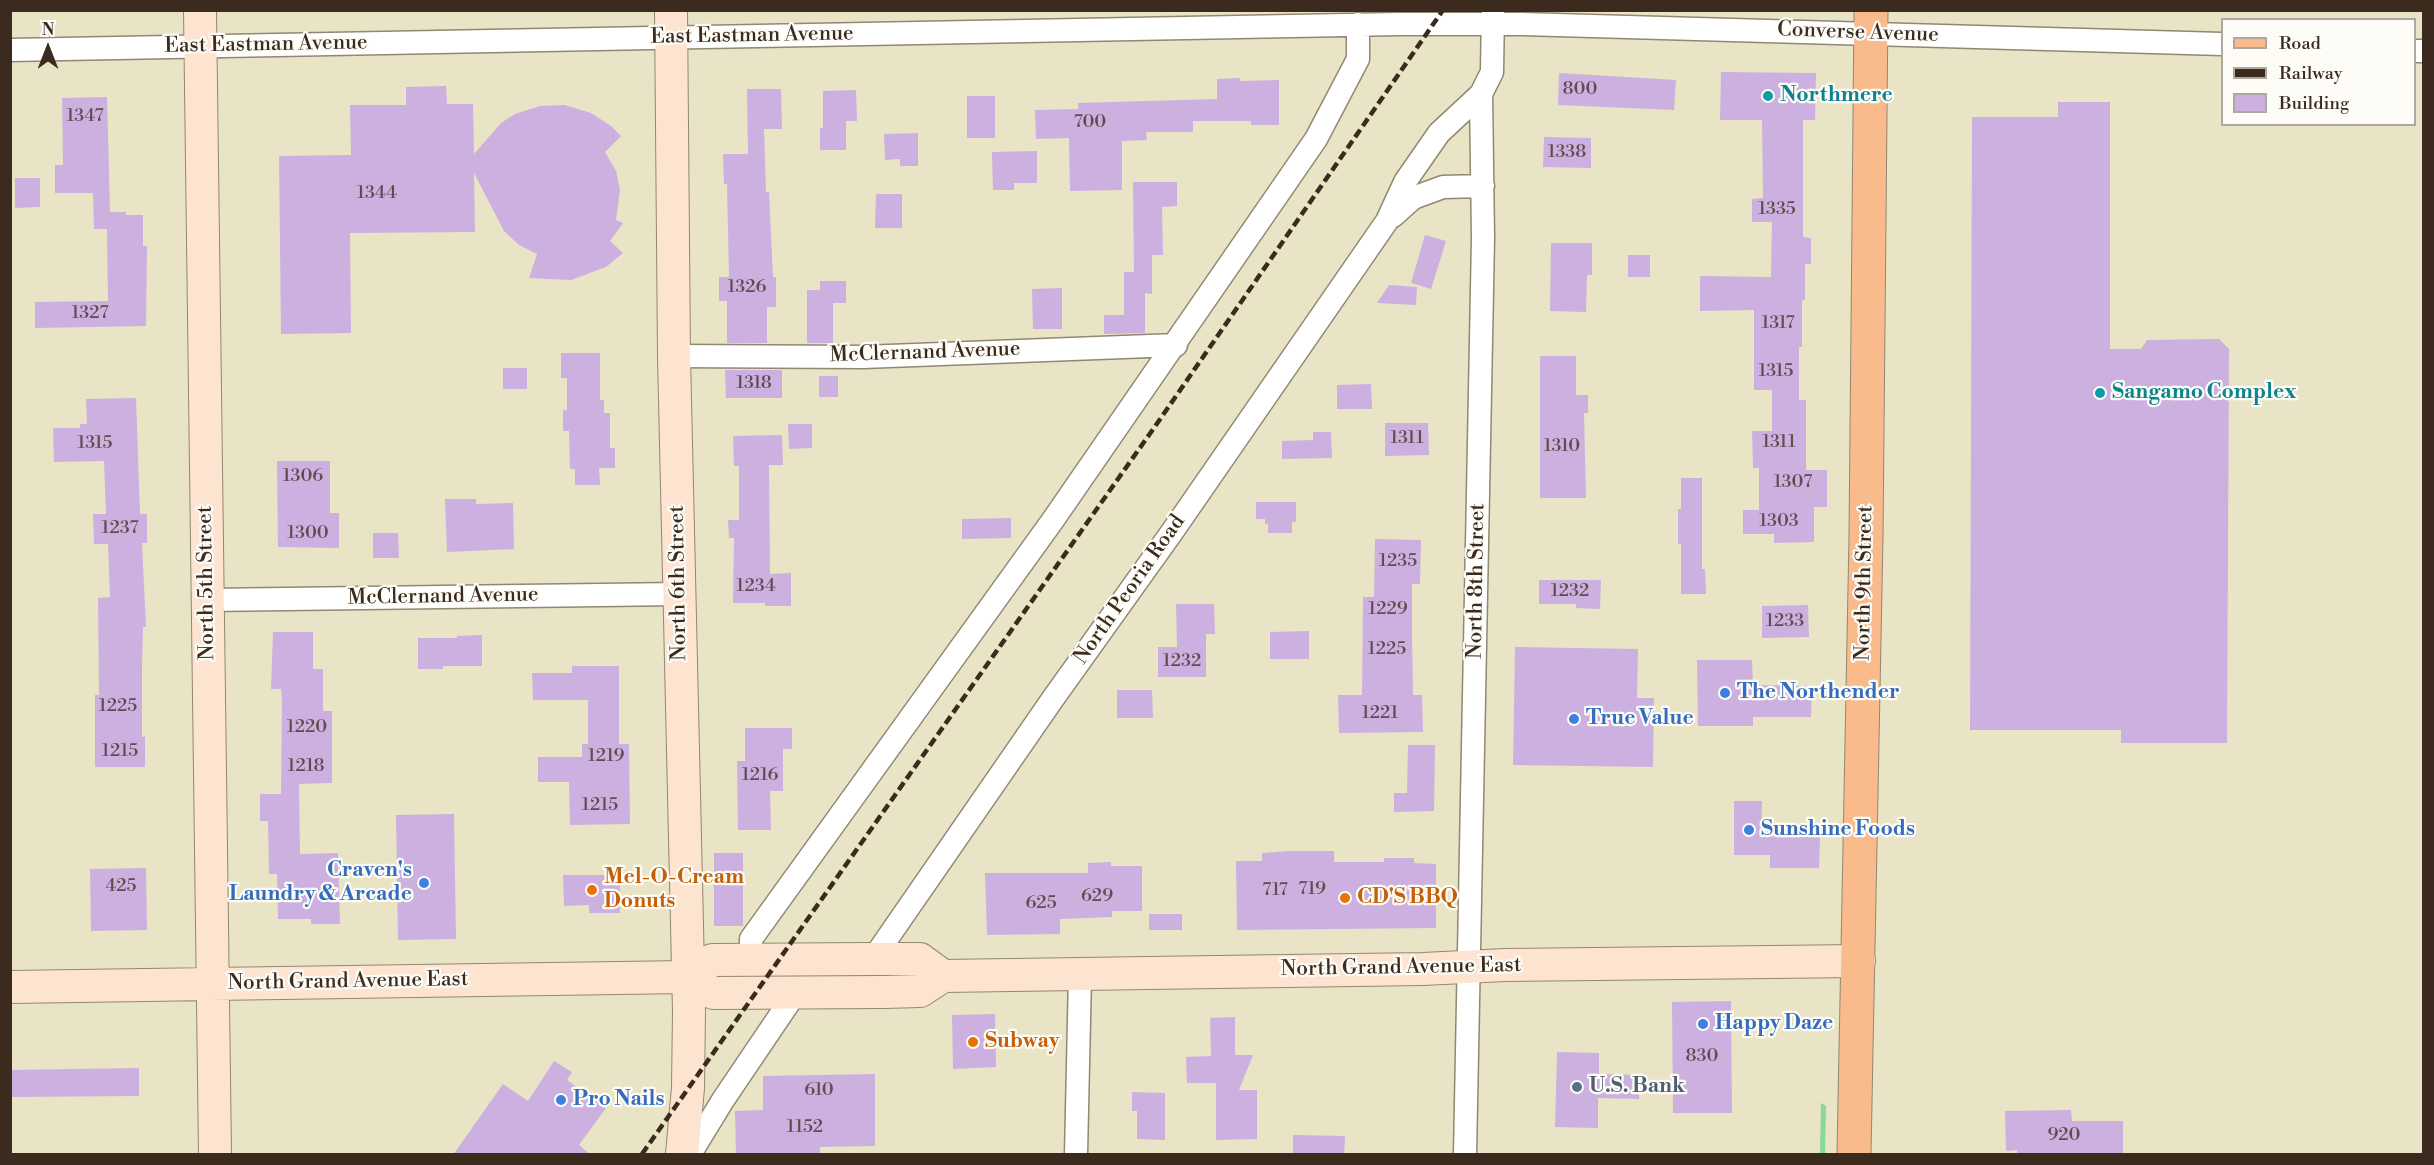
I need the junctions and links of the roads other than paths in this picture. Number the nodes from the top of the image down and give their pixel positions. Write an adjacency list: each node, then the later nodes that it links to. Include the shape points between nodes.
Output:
1 (200, 10): 9 (main road, North 5th Street)
2 (1408, 17): 3 (street, East Eastman Avenue); 7 (street, East Eastman Avenue)
3 (1493, 17): 5 (street, Converse Avenue); 11 (street, North 8th Street, via 1492,72)
4 (1085, 20): 6 (street, East Eastman Avenue); 7 (street, East Eastman Avenue)
5 (1871, 22): 8 (street, Converse Avenue); 20 (main road, North 9th Street)
6 (671, 24): 9 (street, East Eastman Avenue); 15 (main road, North 6th Street)
7 (1358, 24): 14 (street, via 1358,59 1316,139)
8 (2221, 44)
9 (201, 47): 10 (street, East Eastman Avenue); 17 (main road, North 5th Street)
10 (10, 50)
11 (1481, 94): 12 (street, North 8th Street); 13 (street, North Peoria Road, via 1438,133 1406,182)
12 (1482, 186): 13 (street, North Peoria Road, via 1443,187 1413,198); 21 (street, North 8th Street)
13 (1387, 221): 18 (street, North Peoria Road)
14 (1176, 345): 15 (street, McClernand Avenue, via 863,357); 19 (street, via 751,939)
15 (674, 356): 16 (main road, North 6th Street)
16 (679, 594): 17 (street, McClernand Avenue); 24 (main road, North 6th Street)
17 (207, 600): 25 (main road, North 5th Street)
18 (873, 959): 19 (main road); 23 (main road, via 920,959)
19 (751, 960): 24 (main road, via 712,960)
20 (1858, 961): 21 (main road, North Grand Avenue East); 33 (main road, North 9th Street)
21 (1469, 968): 22 (main road, North Grand Avenue East); 32 (street, North 8th Street)
22 (1080, 975): 23 (main road, North Grand Avenue East); 31 (street)
23 (943, 976): 27 (main road, via 920,991)
24 (687, 978): 25 (main road, North Grand Avenue East); 27 (main road, via 713,993); 29 (main road, North 6th Street, via 688,1088)
25 (213, 984): 26 (main road, North Grand Avenue East); 28 (main road, North 5th Street)
26 (10, 987)
27 (796, 992): 30 (street)
28 (215, 1155)
29 (682, 1155)
30 (690, 1155)
31 (1076, 1155)
32 (1465, 1155)
33 (1854, 1155)

